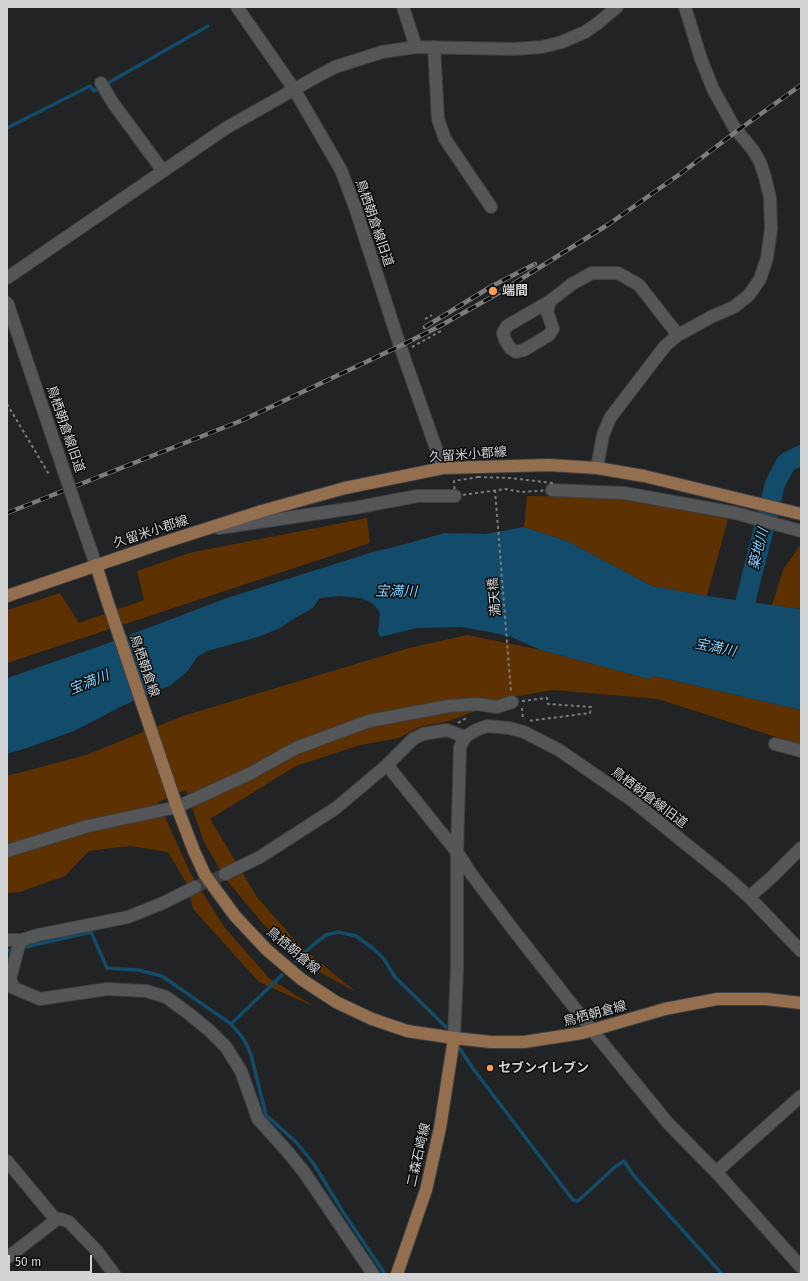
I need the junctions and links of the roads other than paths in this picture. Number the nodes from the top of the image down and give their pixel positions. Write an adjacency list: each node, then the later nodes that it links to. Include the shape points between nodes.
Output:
1 (237, 7): 8 (street, 鳥栖朝倉線旧道)
2 (403, 7): 5 (street)
3 (617, 7): 6 (street, via 585,32 542,47)
4 (685, 7): 14 (street, via 713,89 734,127 760,162 770,198 771,229 767,258 760,279 749,295 734,308)
5 (416, 47): 6 (street); 8 (street, via 382,52 345,63)
6 (434, 47): 10 (street, via 438,119 445,139)
7 (101, 83): 9 (street)
8 (294, 89): 9 (street, via 226,128); 15 (street, 鳥栖朝倉線旧道, via 341,170)
9 (163, 171): 11 (street)
10 (491, 207)
11 (7, 278)
12 (550, 301): 12 (street, via 547,311 553,329 549,335 524,350 516,352 510,348 503,333 507,326); 14 (street, via 592,273 618,273 639,285)
13 (7, 302): 22 (street, 鳥栖朝倉線旧道, bridge)
14 (678, 335): 16 (street, via 665,346 610,418 603,435)
15 (444, 468): 16 (main road, 久留米小郡線, via 549,465); 21 (main road, 久留米小郡線, via 345,488)
16 (597, 468): 19 (main road, 久留米小郡線, via 644,476)
17 (552, 490): 20 (street, via 624,493 735,513)
18 (456, 496): 21 (street, via 417,496)
19 (801, 514)
20 (800, 531)
21 (195, 532): 22 (main road, 久留米小郡線)
22 (96, 565): 23 (main road); 29 (main road, 鳥栖朝倉線)
23 (7, 596)
24 (516, 702): 29 (street, via 497,707 477,704 449,706 369,721 296,748 251,773)
25 (462, 742): 28 (street, via 447,730 423,734 413,739); 32 (street); 35 (street, 鳥栖朝倉線旧道, via 476,730 487,726 524,732 559,750 633,801)
26 (775, 744): 27 (street)
27 (801, 752)
28 (387, 765): 32 (street); 33 (street, via 336,808 260,857)
29 (175, 802): 31 (street); 42 (main road, 鳥栖朝倉線, via 205,875 235,916 267,950 301,979 336,1002 372,1019 406,1031)
30 (801, 848): 35 (street)
31 (7, 851)
32 (457, 852): 41 (street, via 515,932); 42 (street)
33 (226, 874)
34 (195, 887): 37 (street, via 128,917)
35 (749, 897): 38 (street, 鳥栖朝倉線旧道)
36 (7, 940): 37 (street)
37 (22, 940): 39 (street)
38 (801, 951)
39 (9, 989): 50 (street, via 40,999 107,989 146,991 166,997 210,1031 226,1047 241,1071 258,1119 304,1172)
40 (801, 1003): 41 (main road, 鳥栖朝倉線, via 766,999 717,999 665,1009)
41 (592, 1030): 42 (main road, 鳥栖朝倉線, via 524,1042); 45 (street, via 667,1122)
42 (454, 1038): 51 (main road, 二森石崎線, via 440,1128 426,1190)
43 (801, 1096): 45 (street)
44 (7, 1161): 46 (street)
45 (716, 1172): 48 (street)
46 (56, 1220): 47 (street); 49 (street, via 69,1222 97,1251)
47 (7, 1258)
48 (801, 1267)
49 (114, 1274)
50 (373, 1274)
51 (397, 1274)

